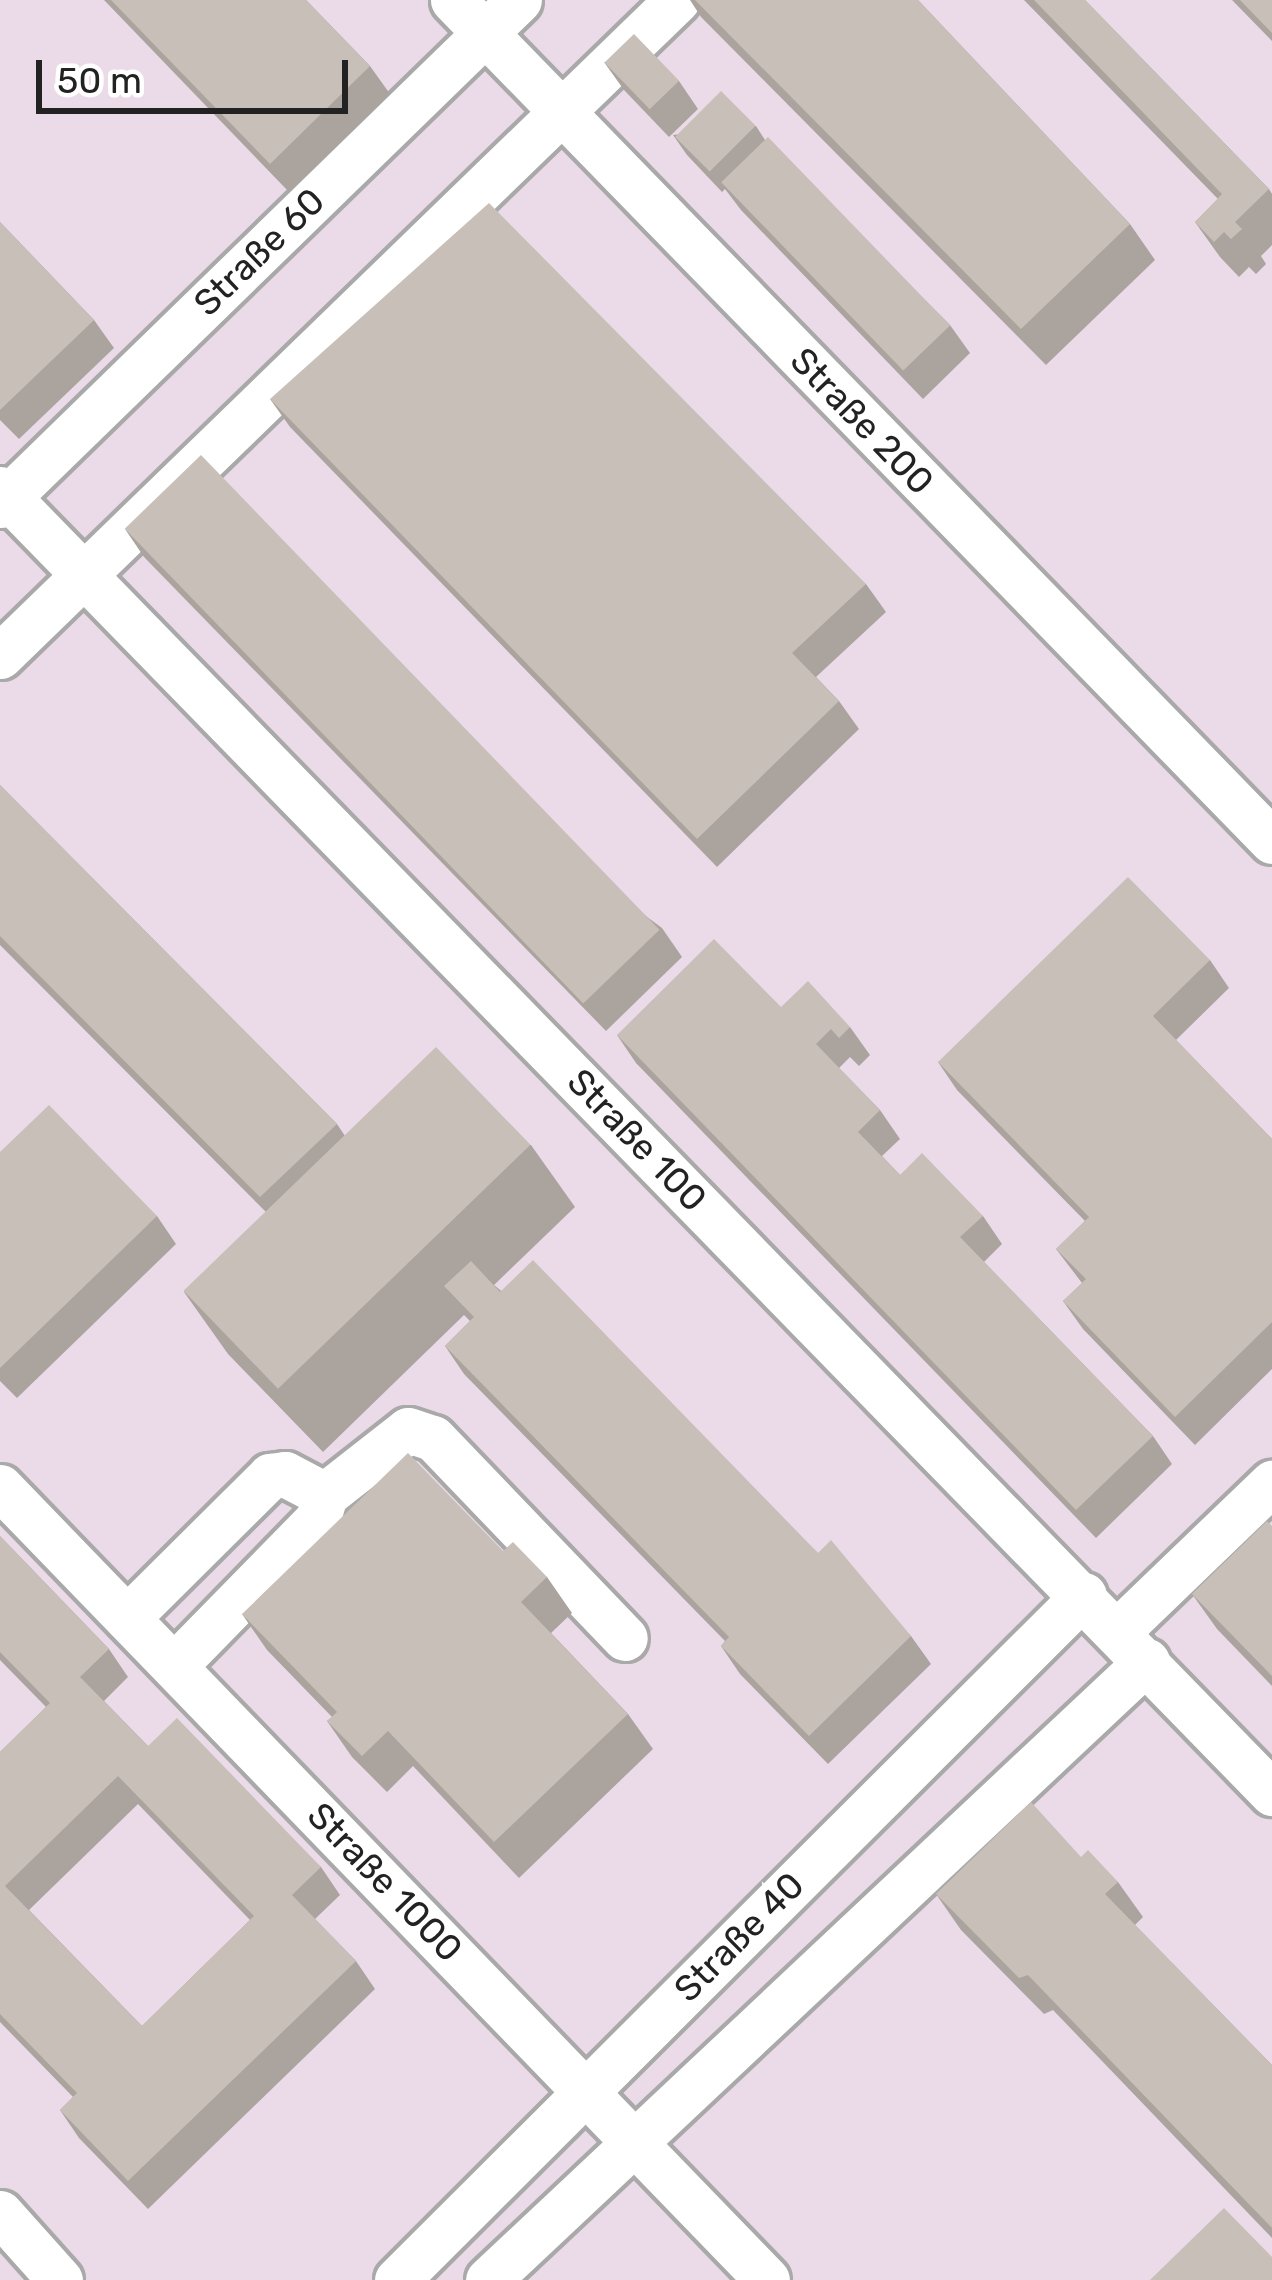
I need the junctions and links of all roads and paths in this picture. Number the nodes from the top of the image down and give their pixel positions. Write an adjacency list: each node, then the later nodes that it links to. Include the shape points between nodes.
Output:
1 (453, 0): 4 (street, Straße 200)
2 (519, 0): 4 (street, Straße 60)
3 (677, 0): 5 (street)
4 (485, 33): 5 (street, Straße 200); 6 (street, Straße 60)
5 (562, 112): 7 (street); 9 (street, Straße 200)
6 (3, 497): 7 (street, Straße 100)
7 (84, 574): 8 (street); 13 (street, Straße 100)
8 (0, 656)
9 (1272, 842)
10 (1272, 1483): 16 (street)
11 (0, 1487): 14 (street, Straße 1000)
12 (325, 1495): 14 (street, via 286,1474 270,1476); 15 (street, via 408,1430 433,1438); 17 (street, via 318,1519)
13 (1084, 1595): 16 (street, Straße 100); 19 (street, Straße 40)
14 (127, 1618): 17 (street, Straße 1000)
15 (625, 1638)
16 (1133, 1646): 18 (street, Straße 100); 20 (street)
17 (174, 1666): 19 (street, Straße 1000)
18 (1272, 1793)
19 (586, 2089): 20 (street, Straße 1000); 22 (street, Straße 40)
20 (639, 2146): 23 (street); 26 (street, Straße 1000)
21 (0, 2213): 24 (street)
22 (457, 2219): 23 (street); 25 (street, Straße 40)
23 (501, 2275)
24 (60, 2280)
25 (397, 2280)
26 (767, 2280)

